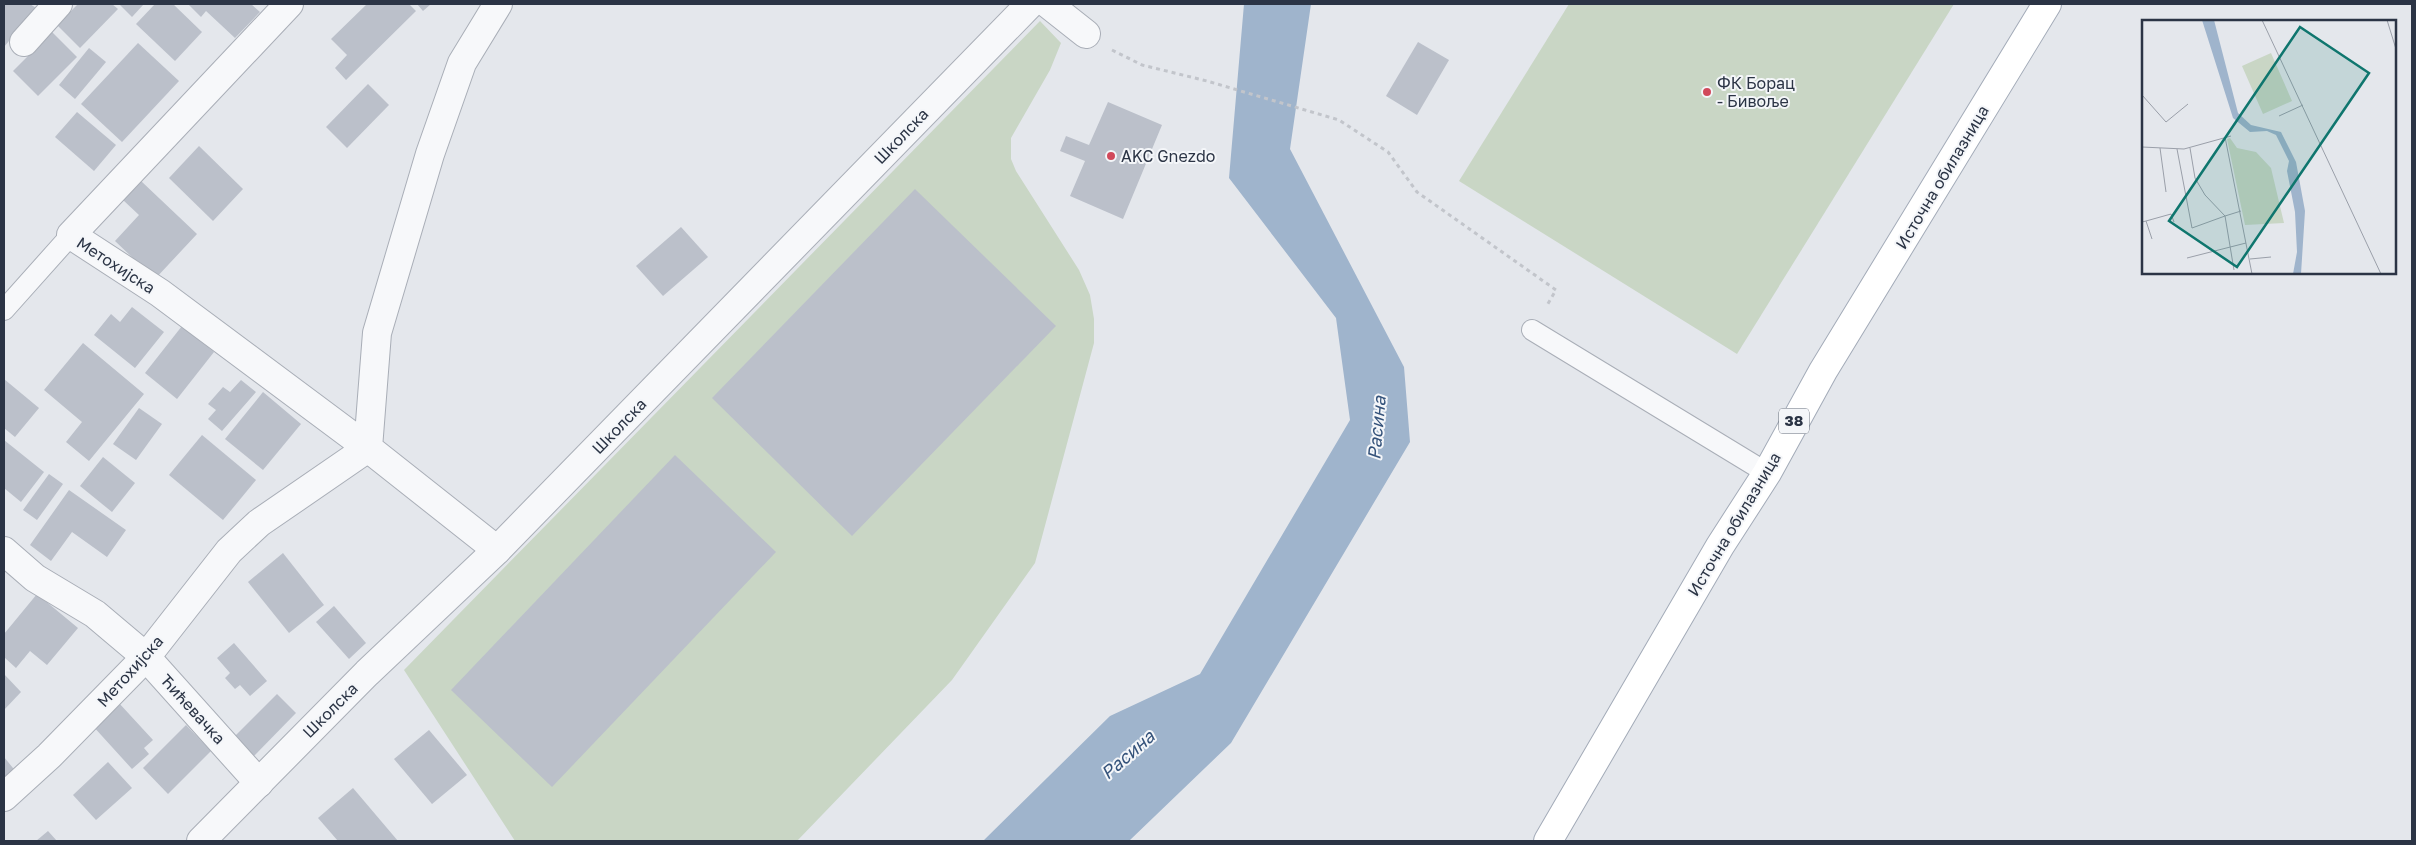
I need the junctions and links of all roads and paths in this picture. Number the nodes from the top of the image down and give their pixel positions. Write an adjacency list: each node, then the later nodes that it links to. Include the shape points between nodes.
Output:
1 (58, 4): 8 (street)
2 (289, 4): 9 (street, Метохијска)
3 (498, 4): 12 (street, via 462,63 430,154 377,334)
4 (1030, 4): 14 (street, Школска)
5 (1048, 4): 7 (street)
6 (2047, 4): 13 (main road, Источна обилазница / 38, via 1828,363)
7 (1086, 34): 11 (path, via 1142,65 1339,120 1388,152 1417,192 1556,290)
8 (24, 42)
9 (71, 235): 10 (lane); 12 (street, Метохијска, via 160,293)
10 (4, 310)
11 (1532, 330): 13 (lane)
12 (368, 448): 14 (street); 16 (street, Метохијска, via 260,523 229,551)
13 (1767, 473): 20 (main road, Источна обилазница / 38, via 1715,555)
14 (497, 550): 17 (street, Школска, via 367,673)
15 (4, 551): 16 (street, Ћићевачка, via 35,578 95,614)
16 (146, 657): 17 (street, Ћићевачка); 18 (street, Метохијска)
17 (258, 783): 19 (street, Школска)
18 (4, 797)
19 (202, 841)
20 (1548, 841)

